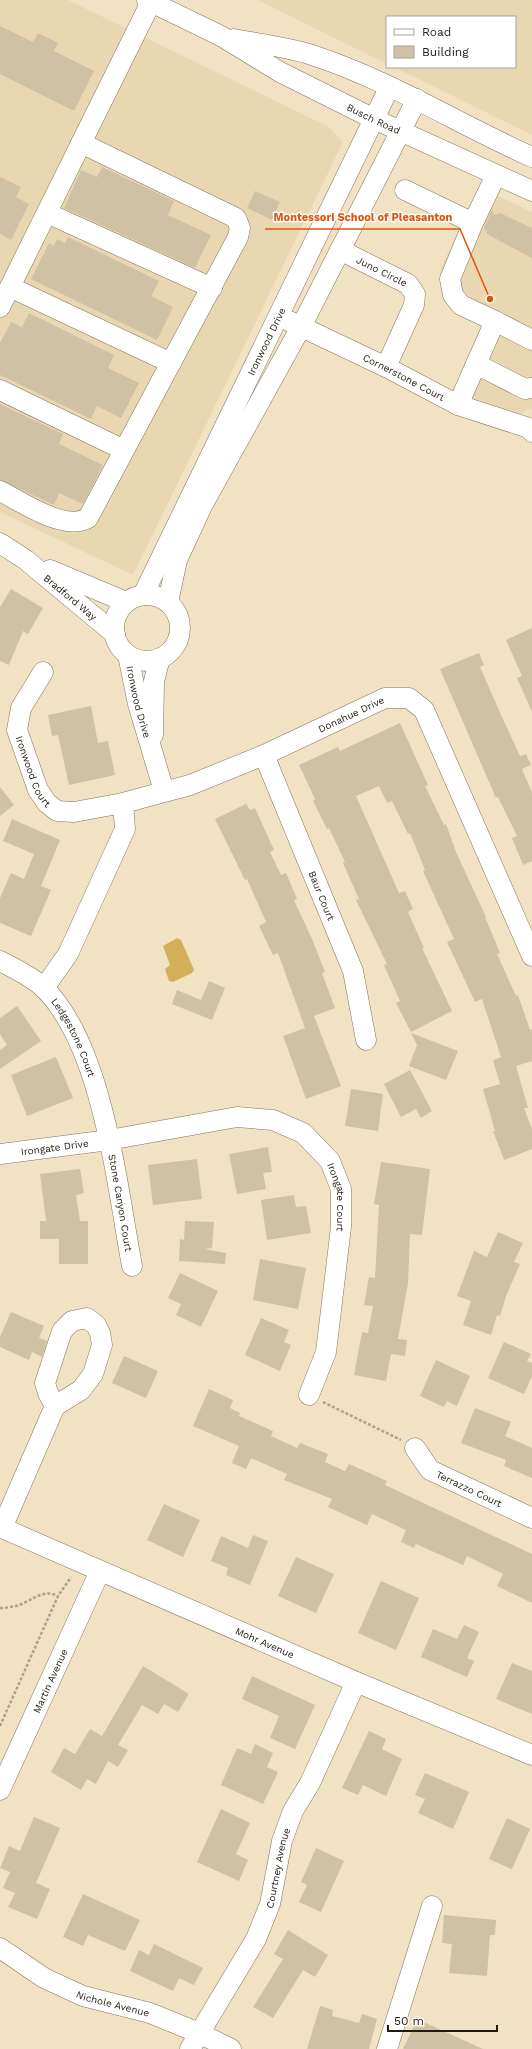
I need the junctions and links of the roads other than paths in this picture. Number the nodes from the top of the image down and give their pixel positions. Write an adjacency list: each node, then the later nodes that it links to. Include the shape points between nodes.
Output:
1 (149, 1): 2 (street, Busch Road); 8 (street)
2 (175, 6): 3 (street, Busch Road)
3 (221, 36): 4 (street, Busch Road, via 310,54 353,70); 6 (street, Busch Road, via 280,72)
4 (390, 88): 5 (street, Busch Road); 6 (street, Ironwood Drive)
5 (417, 99): 7 (street); 9 (street, Busch Road)
6 (374, 119): 7 (street, Busch Road); 19 (street, Ironwood Drive)
7 (400, 130): 10 (street, Busch Road); 15 (street)
8 (81, 143): 13 (street); 17 (street, via 236,218 240,228 238,237)
9 (532, 157)
10 (496, 175): 12 (street, Busch Road); 14 (street)
11 (405, 190): 14 (street)
12 (532, 191)
13 (47, 213): 16 (street); 17 (street)
14 (473, 223): 20 (street, via 450,279 453,295 461,305)
15 (340, 250): 21 (street); 25 (street, Juno Circle, via 408,284 415,294 414,305)
16 (10, 287): 18 (street); 23 (street)
17 (212, 288): 23 (street)
18 (0, 307)
19 (278, 316): 21 (street, Cornerstone Court); 34 (street, Ironwood Drive)
20 (495, 321): 22 (street); 24 (street)
21 (301, 326): 25 (street, Cornerstone Court); 35 (street, via 202,506 177,560)
22 (532, 340)
23 (171, 363): 30 (street)
24 (476, 364): 26 (street, via 525,389); 28 (street)
25 (386, 367): 28 (street, Cornerstone Court)
26 (532, 388)
27 (0, 390): 30 (street)
28 (458, 404): 29 (street, Cornerstone Court)
29 (531, 428)
30 (124, 450): 31 (street, via 88,518 82,522 62,522)
31 (0, 491)
32 (0, 542): 33 (street, Bradford Way)
33 (26, 560): 34 (street, Bradford Way); 36 (street, Bradford Way)
34 (134, 599): 35 (street, via 152,595); 36 (street, via 116,617)
35 (168, 602): 38 (street, via 179,617 180,635 172,650)
36 (115, 634): 37 (street)
37 (128, 655): 38 (street, via 144,660); 40 (street, Ironwood Drive, via 138,704)
38 (160, 658): 40 (street, Ironwood Drive, via 154,681)
39 (43, 672): 43 (street, Ironwood Court, via 21,708 17,730 38,790 47,803 57,811 74,812)
40 (153, 749): 42 (street, Ironwood Drive)
41 (264, 755): 42 (street, Donahue Drive, via 190,785); 44 (street, Donahue Drive, via 385,698 409,698 424,710); 48 (street, Baur Court, via 353,971)
42 (164, 791): 43 (street, Ironwood Court)
43 (123, 803): 47 (street, via 125,829 68,954)
44 (527, 930): 45 (street, Donahue Drive)
45 (532, 956)
46 (0, 961): 47 (street, Ledgestone Court, via 22,972)
47 (44, 988): 49 (street, Ledgestone Court, via 67,1017 92,1072)
48 (366, 1040)
49 (109, 1140): 50 (street, Irongate Drive); 51 (street, Stone Canyon Court); 52 (street, Irongate Court, via 237,1117 273,1120 304,1133 330,1161 341,1189 341,1227 326,1352)
50 (0, 1154)
51 (132, 1266)
52 (309, 1395)
53 (55, 1406): 56 (street)
54 (415, 1448): 55 (street, Terrazzo Court, via 430,1470)
55 (532, 1518)
56 (1, 1528): 57 (street, Mohr Avenue)
57 (100, 1571): 58 (street, Mohr Avenue); 60 (street, Martin Avenue)
58 (356, 1682): 59 (street, Mohr Avenue); 63 (street, Courtney Avenue, via 310,1782 293,1811 282,1841 270,1904 256,1939)
59 (532, 1754)
60 (0, 1790)
61 (432, 1906): 65 (street)
62 (0, 1948): 63 (street, Nichole Avenue, via 44,1978 83,1996 150,2013)
63 (194, 2041): 64 (street, Nichole Avenue)
64 (231, 2049)
65 (387, 2049)

